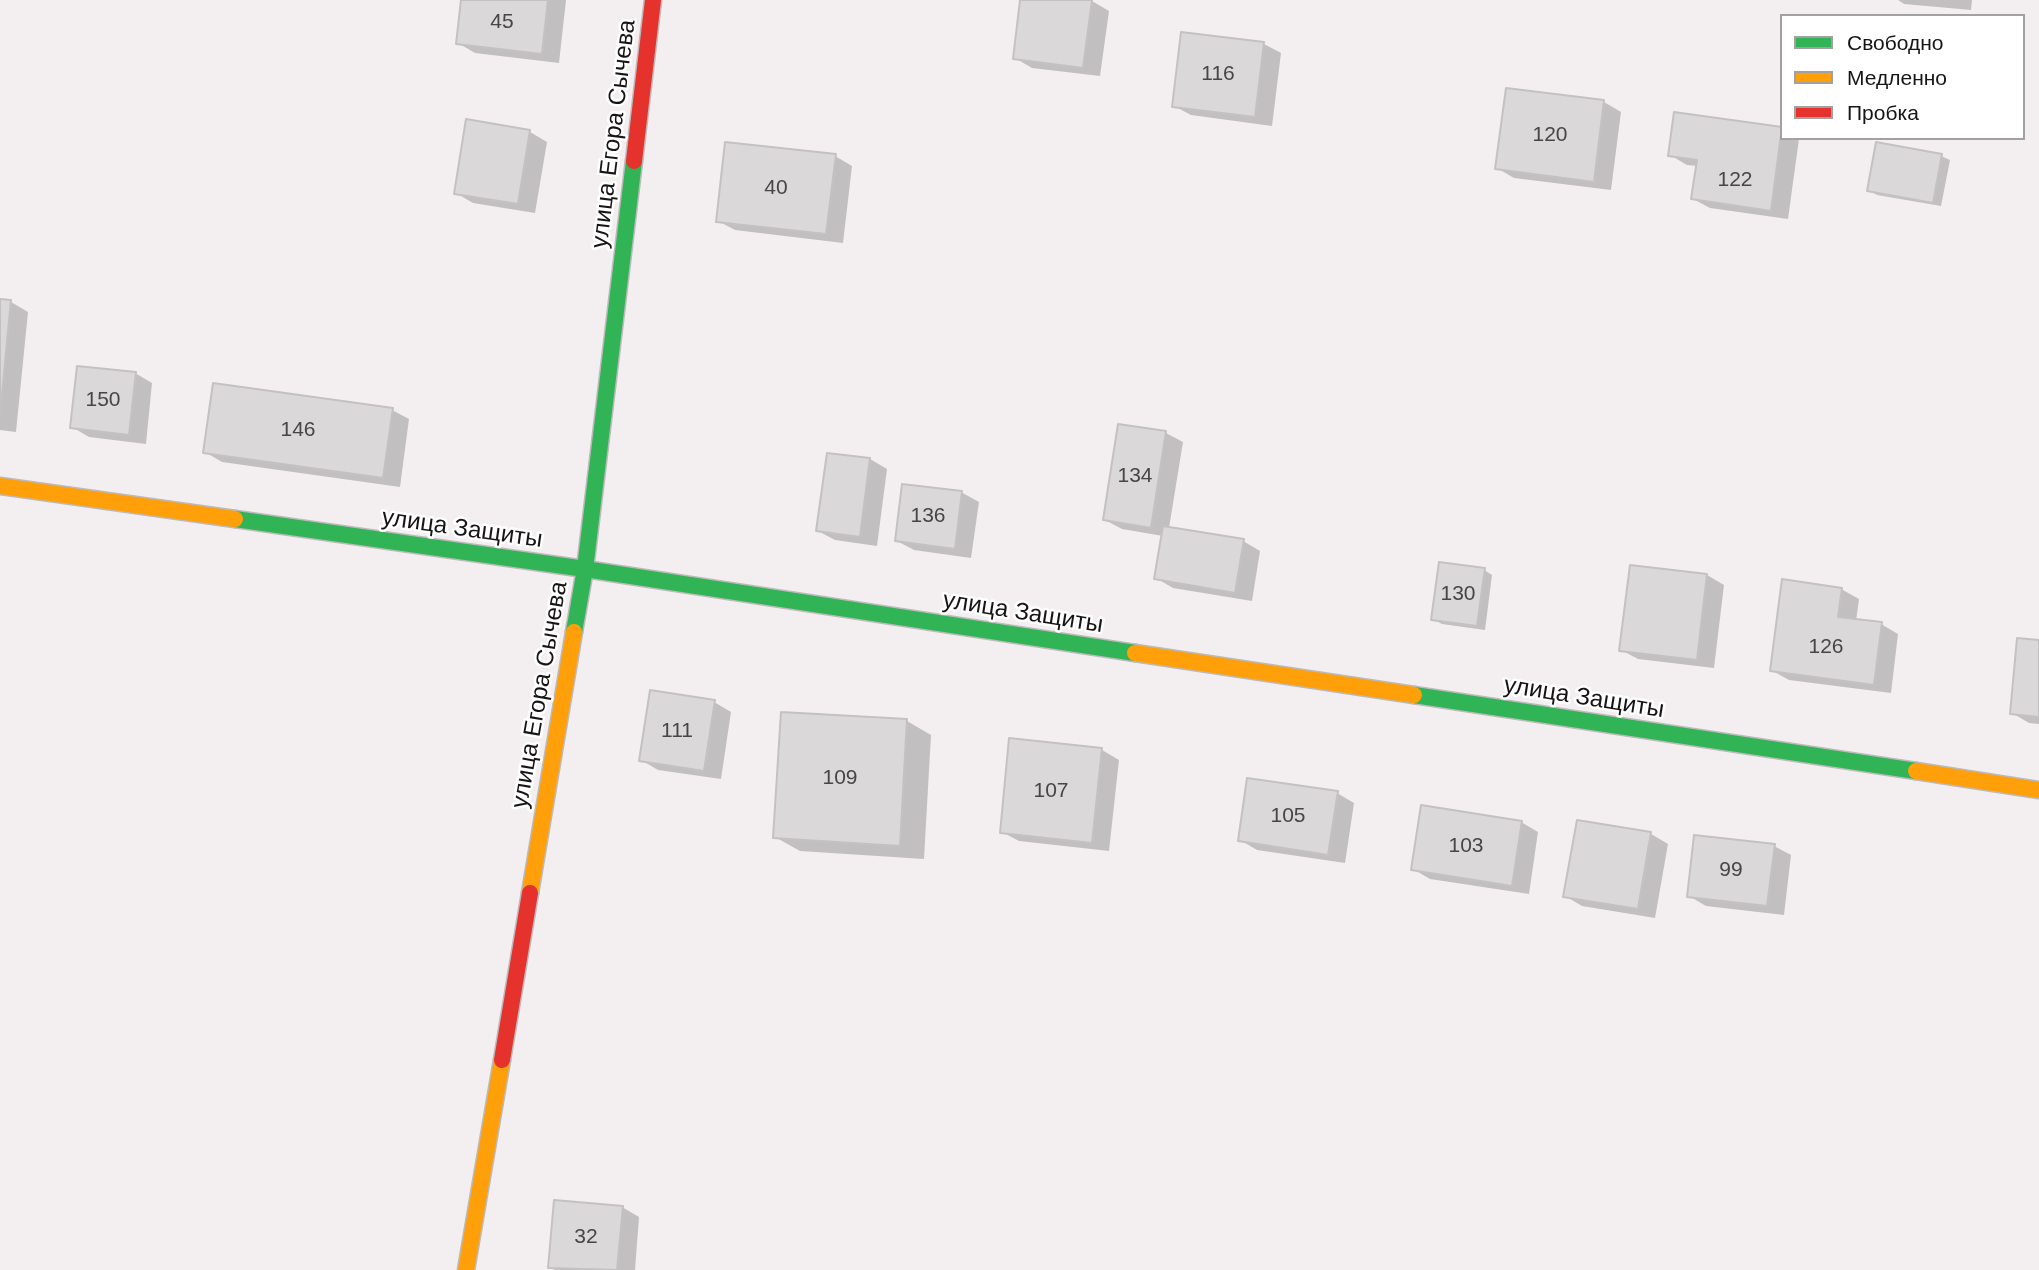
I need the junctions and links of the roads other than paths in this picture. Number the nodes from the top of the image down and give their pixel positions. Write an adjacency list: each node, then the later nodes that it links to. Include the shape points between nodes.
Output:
1 (653, 0): 3 (street, улица Егора Сычева)
2 (0, 486): 3 (street, улица Защиты)
3 (585, 569): 4 (street, улица Защиты); 5 (street, улица Егора Сычева)
4 (2039, 790)
5 (466, 1270)

